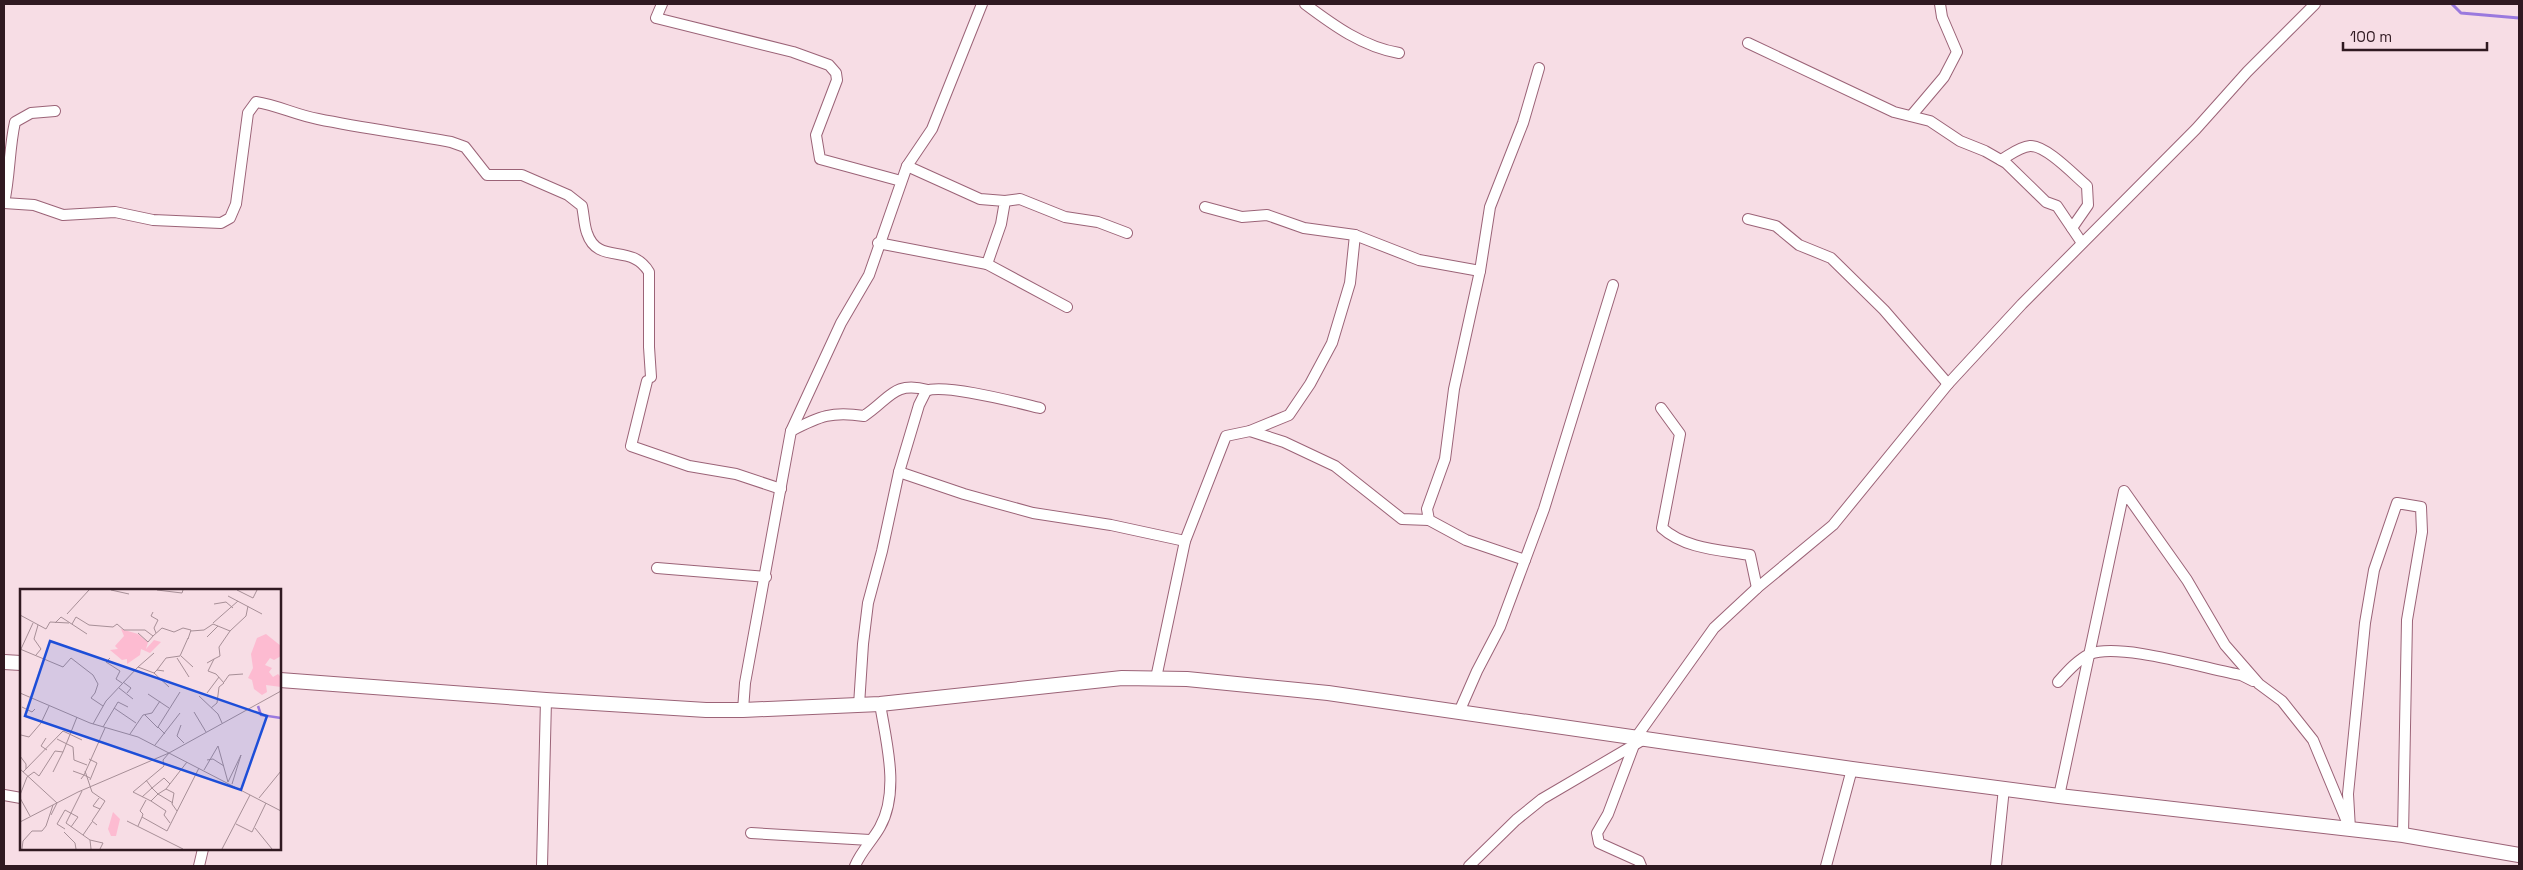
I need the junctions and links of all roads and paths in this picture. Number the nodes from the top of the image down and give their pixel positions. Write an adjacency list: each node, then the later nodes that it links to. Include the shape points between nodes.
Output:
1 (662, 4): 13 (street, via 656,18 793,52 829,65 837,80 816,134 820,159)
2 (982, 4): 12 (street, via 932,129)
3 (1305, 4): 7 (street, via 1342,32)
4 (1940, 4): 10 (street, via 1957,52 1944,77)
5 (2315, 4): 21 (street)
6 (1748, 43): 10 (street, via 1894,112)
7 (1398, 53)
8 (1538, 68): 24 (street, via 1524,123 1490,207)
9 (56, 110): 15 (street, via 31,113 15,122)
10 (1911, 116): 11 (street, via 1930,121 1960,141)
11 (2001, 160): 18 (street, via 2046,202 2057,206); 18 (street, via 2031,146 2047,152 2087,186 2088,206)
12 (907, 166): 13 (street); 14 (street, via 980,199)
13 (901, 181): 22 (street)
14 (1005, 201): 19 (street, via 1020,199 1065,217 1098,222); 23 (street)
15 (4, 203): 34 (street, via 34,205 63,215 115,212 153,220 221,223 230,218 236,204 248,113 256,102 317,119 465,147 487,175 522,175 568,195 582,206 587,234 595,247 604,252 636,257 649,272 650,379 631,446 689,466 736,474)
16 (1205, 207): 20 (street, via 1242,217 1267,215 1304,228)
17 (1748, 219): 27 (street, via 1776,226 1799,245 1831,258 1884,310)
18 (2072, 228): 21 (street)
19 (1127, 233)
20 (1355, 235): 24 (street, via 1419,260); 32 (street, via 1350,283 1332,344 1289,414)
21 (2082, 243): 27 (street)
22 (878, 244): 23 (street); 31 (street, via 868,274 841,323)
23 (987, 264): 26 (street)
24 (1480, 271): 35 (street, via 1454,389 1445,459 1427,509)
25 (1613, 284): 37 (street, via 1544,509)
26 (1066, 307)
27 (1948, 384): 40 (street, via 1833,525)
28 (928, 390): 29 (street, via 969,393); 31 (street, via 912,386 900,388 864,416 820,416); 33 (street, via 919,406)
29 (1040, 408)
30 (1661, 408): 40 (street, via 1680,434 1662,528 1671,536 1710,549 1750,555)
31 (791, 431): 34 (street)
32 (1250, 431): 35 (street, via 1284,442 1335,466 1402,519); 36 (street, via 1226,436)
33 (899, 472): 36 (street, via 1033,513 1112,525); 50 (street, via 868,603)
34 (781, 489): 39 (street)
35 (1429, 520): 37 (street, via 1466,540)
36 (1185, 541): 44 (street)
37 (1525, 560): 52 (street, via 1500,627)
38 (658, 568): 39 (street)
39 (766, 577): 51 (street, via 745,683)
40 (1757, 588): 53 (street, via 1714,628)
41 (2090, 654): 46 (street); 47 (street, via 2113,650 2143,654 2241,675); 47 (street, via 2124,491 2187,580 2225,645); 57 (street)
42 (4, 662): 43 (main road)
43 (20, 663)
44 (1156, 678): 49 (main road, via 1122,678); 52 (main road, via 1250,684)
45 (281, 680): 48 (main road)
46 (2058, 682)
47 (2259, 684): 59 (street, via 2282,701 2313,740)
48 (546, 700): 51 (main road); 66 (street)
49 (880, 704): 50 (main road); 62 (street, via 889,760 890,794 881,826)
50 (859, 705): 51 (main road)
51 (743, 710)
52 (1459, 712): 53 (main road)
53 (1639, 740): 54 (main road); 68 (street, via 1542,799); 69 (street, via 1597,833 1600,843 1639,861)
54 (1852, 768): 55 (main road); 70 (street)
55 (2004, 788): 57 (main road); 71 (street)
56 (4, 796): 58 (street)
57 (2059, 796): 59 (main road)
58 (20, 798)
59 (2350, 829): 61 (main road); 61 (street, via 2348,785 2365,623 2374,570 2397,503 2421,508 2422,532 2407,620)
60 (751, 833): 62 (street)
61 (2403, 835): 64 (main road)
62 (870, 840): 67 (street)
63 (203, 850): 65 (street)
64 (2519, 855)
65 (200, 866)
66 (542, 866)
67 (855, 866)
68 (1469, 866)
69 (1641, 866)
70 (1826, 866)
71 (1996, 866)

